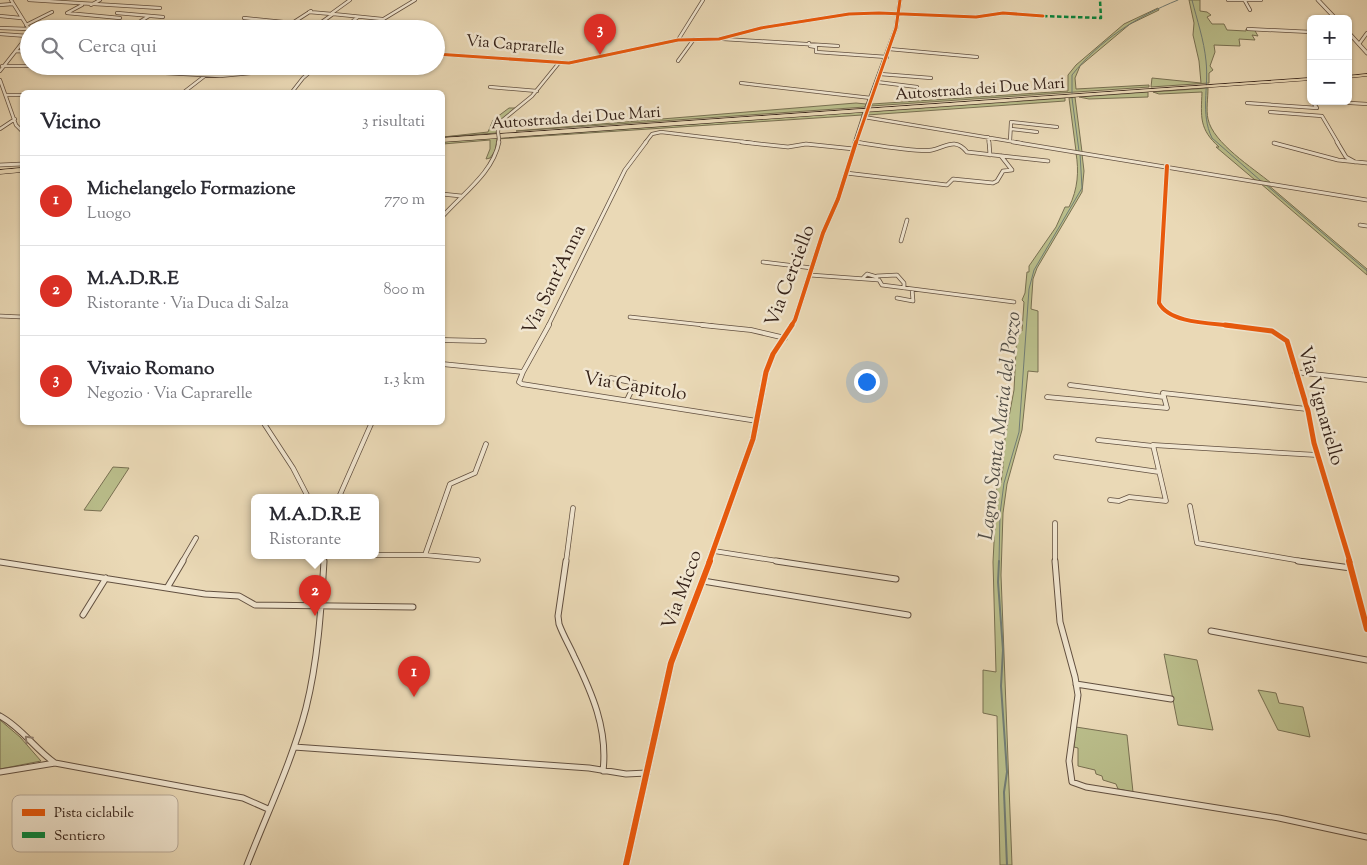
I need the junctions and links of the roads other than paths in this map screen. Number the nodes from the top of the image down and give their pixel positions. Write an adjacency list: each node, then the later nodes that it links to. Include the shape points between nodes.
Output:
1 (11, 0): 12 (street)
2 (30, 0): 13 (street)
3 (100, 0): 15 (street)
4 (350, 0): 21 (street)
5 (415, 0): 33 (street)
6 (703, 0): 46 (street)
7 (900, 0): 22 (street)
8 (1228, 0): 11 (street)
9 (1261, 0): 11 (street)
10 (1318, 0): 23 (street)
11 (1245, 1): 18 (street)
12 (13, 4): 14 (street); 30 (street)
13 (82, 4): 15 (street); 28 (street, via 67,13)
14 (0, 5)
15 (91, 5): 16 (street)
16 (128, 7): 17 (street); 20 (street)
17 (160, 8)
18 (1250, 10)
19 (52, 12): 34 (street)
20 (117, 13): 25 (street); 28 (street)
21 (332, 14): 33 (street); 37 (street, via 310,11); 38 (street)
22 (899, 14): 27 (street); 50 (street, via 843,14); 57 (street)
23 (1332, 15)
24 (0, 16): 30 (street)
25 (150, 16): 26 (street); 35 (street)
26 (163, 16)
27 (1043, 16)
28 (110, 17): 31 (street)
29 (358, 17): 39 (street)
30 (21, 18)
31 (120, 18)
32 (244, 18): 36 (street)
33 (382, 19)
34 (36, 20)
35 (143, 20)
36 (264, 20)
37 (297, 20)
38 (324, 20)
39 (354, 20)
40 (0, 28): 42 (street)
41 (1248, 28): 43 (street)
42 (20, 29)
43 (1307, 32)
44 (0, 34): 45 (street)
45 (20, 35)
46 (682, 35): 49 (street); 51 (street)
47 (1367, 35): 54 (street)
48 (1352, 37): 54 (street)
49 (685, 39): 51 (street, Via Caprarelle); 52 (street, Via Caprarelle)
50 (719, 39): 52 (street, Via Caprarelle); 53 (street)
51 (678, 40): 65 (street, Via Caprarelle, via 582,62)
52 (694, 40): 64 (street)
53 (809, 43): 56 (street); 62 (street, via 816,47 816,52)
54 (1359, 44): 60 (street)
55 (20, 46): 58 (street)
56 (838, 46)
57 (890, 48): 62 (street); 63 (street)
58 (16, 51): 59 (street); 66 (street)
59 (20, 51)
60 (1367, 53)
61 (445, 55): 65 (street, Via Caprarelle)
62 (886, 57): 69 (street)
63 (977, 57)
64 (678, 61)
65 (558, 64): 84 (street)
66 (1, 66): 67 (street); 68 (street)
67 (20, 66)
68 (0, 71)
69 (880, 74): 75 (street); 78 (street)
70 (1367, 74): 74 (highway)
71 (206, 75): 72 (street); 82 (street)
72 (230, 75)
73 (307, 75): 83 (street)
74 (1352, 76)
75 (931, 78)
76 (1307, 78): 103 (highway, Autostrada dei Due Mari)
77 (0, 80): 85 (street)
78 (877, 82): 81 (street); 87 (street)
79 (741, 83): 87 (street)
80 (490, 87): 84 (street)
81 (917, 87)
82 (187, 90)
83 (294, 90)
84 (537, 91): 102 (street, bridge, via 499,123)
85 (6, 95): 86 (street); 95 (street)
86 (20, 95)
87 (871, 98): 92 (street)
88 (1247, 103): 91 (street, via 1317,108)
89 (1352, 103): 90 (street)
90 (1367, 104)
91 (1315, 105)
92 (867, 107)
93 (1270, 112): 111 (street, via 1322,116 1346,156)
94 (864, 115): 101 (street); 105 (street, Via Cerciello)
95 (15, 119): 97 (street); 98 (street)
96 (1057, 127): 99 (street, via 1011,122)
97 (0, 129)
98 (20, 129)
99 (1011, 129): 100 (street); 104 (street)
100 (1037, 132)
101 (988, 137): 104 (street); 108 (street)
102 (499, 139): 120 (street, via 497,152 483,175)
103 (445, 140)
104 (1010, 140): 115 (street)
105 (855, 142): 107 (street, Via Cerciello); 108 (street, via 931,151 953,144 967,152)
106 (1274, 142): 111 (street)
107 (854, 149): 118 (street, Via Cerciello); 142 (street, Via Sant'Anna, via 806,144 788,147 654,133 625,170)
108 (990, 155): 109 (street)
109 (1000, 156): 110 (street); 118 (street, via 1012,170 1003,171 993,183 953,178 950,184 945,185)
110 (1048, 161)
111 (1355, 162): 112 (street)
112 (1367, 163)
113 (20, 164): 114 (street)
114 (0, 165)
115 (1167, 166): 121 (street); 143 (street, Via Vignariello, via 1159,303 1163,311 1182,320 1279,334 1287,341)
116 (20, 169): 117 (highway)
117 (0, 171)
118 (846, 174): 128 (street, Via Cerciello)
119 (445, 194): 120 (street)
120 (462, 196): 122 (street)
121 (1367, 200)
122 (445, 214)
123 (907, 220): 126 (street)
124 (1360, 225): 125 (street)
125 (1367, 226)
126 (901, 241)
127 (763, 262): 128 (street)
128 (812, 268): 129 (street, Via Cerciello)
129 (810, 275): 130 (street); 138 (street, Via Cerciello, via 795,320)
130 (877, 278): 131 (street, via 882,285); 131 (street, via 897,275)
131 (904, 288): 132 (street)
132 (912, 289): 133 (street, via 913,301); 134 (street)
133 (897, 298)
134 (1014, 302)
135 (0, 316): 136 (street)
136 (20, 317)
137 (630, 317): 138 (street, via 751,330)
138 (785, 338): 151 (street, Via Cerciello, via 773,354 766,372)
139 (445, 340): 140 (street)
140 (484, 341)
141 (445, 364): 142 (street)
142 (523, 372): 149 (street, Via Capitolo, via 519,382 522,384)
143 (1295, 372): 145 (street, Via Vignariello); 150 (street, Via Vignariello)
144 (611, 378): 149 (street, via 636,383)
145 (1367, 380)
146 (1070, 385): 148 (street)
147 (1048, 397): 148 (street, via 1167,408)
148 (1164, 397): 150 (street, via 1163,393)
149 (627, 400): 151 (street, Via Capitolo)
150 (1307, 409): 157 (street, Via Vignariello)
151 (757, 421): 167 (street, Via Micco)
152 (265, 425): 160 (street)
153 (371, 425): 161 (street)
154 (1098, 440): 156 (street)
155 (486, 444): 169 (street, via 475,473 450,484)
156 (1153, 446): 157 (street); 159 (street)
157 (1317, 455): 173 (street, Via Vignariello)
158 (1056, 458): 159 (street)
159 (1159, 472): 162 (street, via 1166,501 1129,497)
160 (306, 494)
161 (340, 494)
162 (1110, 500)
163 (1190, 506): 173 (street, via 1197,542)
164 (572, 508): 191 (street, via 558,616 599,719 605,744)
165 (1055, 523): 185 (street, via 1060,619)
166 (196, 538): 177 (street)
167 (714, 551): 175 (street); 176 (street, Via Micco)
168 (379, 555): 169 (street)
169 (424, 555): 171 (street)
170 (324, 559): 178 (street)
171 (478, 560)
172 (0, 562): 174 (street)
173 (1351, 568): 182 (street, Via Vignariello)
174 (106, 578): 177 (street); 180 (street)
175 (896, 578)
176 (703, 581): 181 (street); 192 (street, Via Micco, via 671,663)
177 (167, 588): 178 (street, via 239,596 255,605)
178 (321, 606): 179 (street); 188 (street, via 309,696)
179 (413, 607)
180 (83, 614)
181 (908, 615)
182 (1367, 629)
183 (1211, 631): 184 (street)
184 (1367, 660)
185 (1076, 684): 186 (street); 194 (street, via 1078,705 1071,754 1071,779 1075,784 1279,818)
186 (1171, 699)
187 (0, 716): 189 (street, one-way to 187, via 8,719)
188 (294, 747): 191 (street, via 589,768); 193 (street)
189 (55, 763): 190 (street); 193 (street, via 243,798)
190 (0, 772)
191 (603, 772): 192 (street)
192 (647, 773): 196 (street, Via Micco)
193 (268, 809): 195 (street)
194 (1367, 837)
195 (247, 865)
196 (626, 865)

